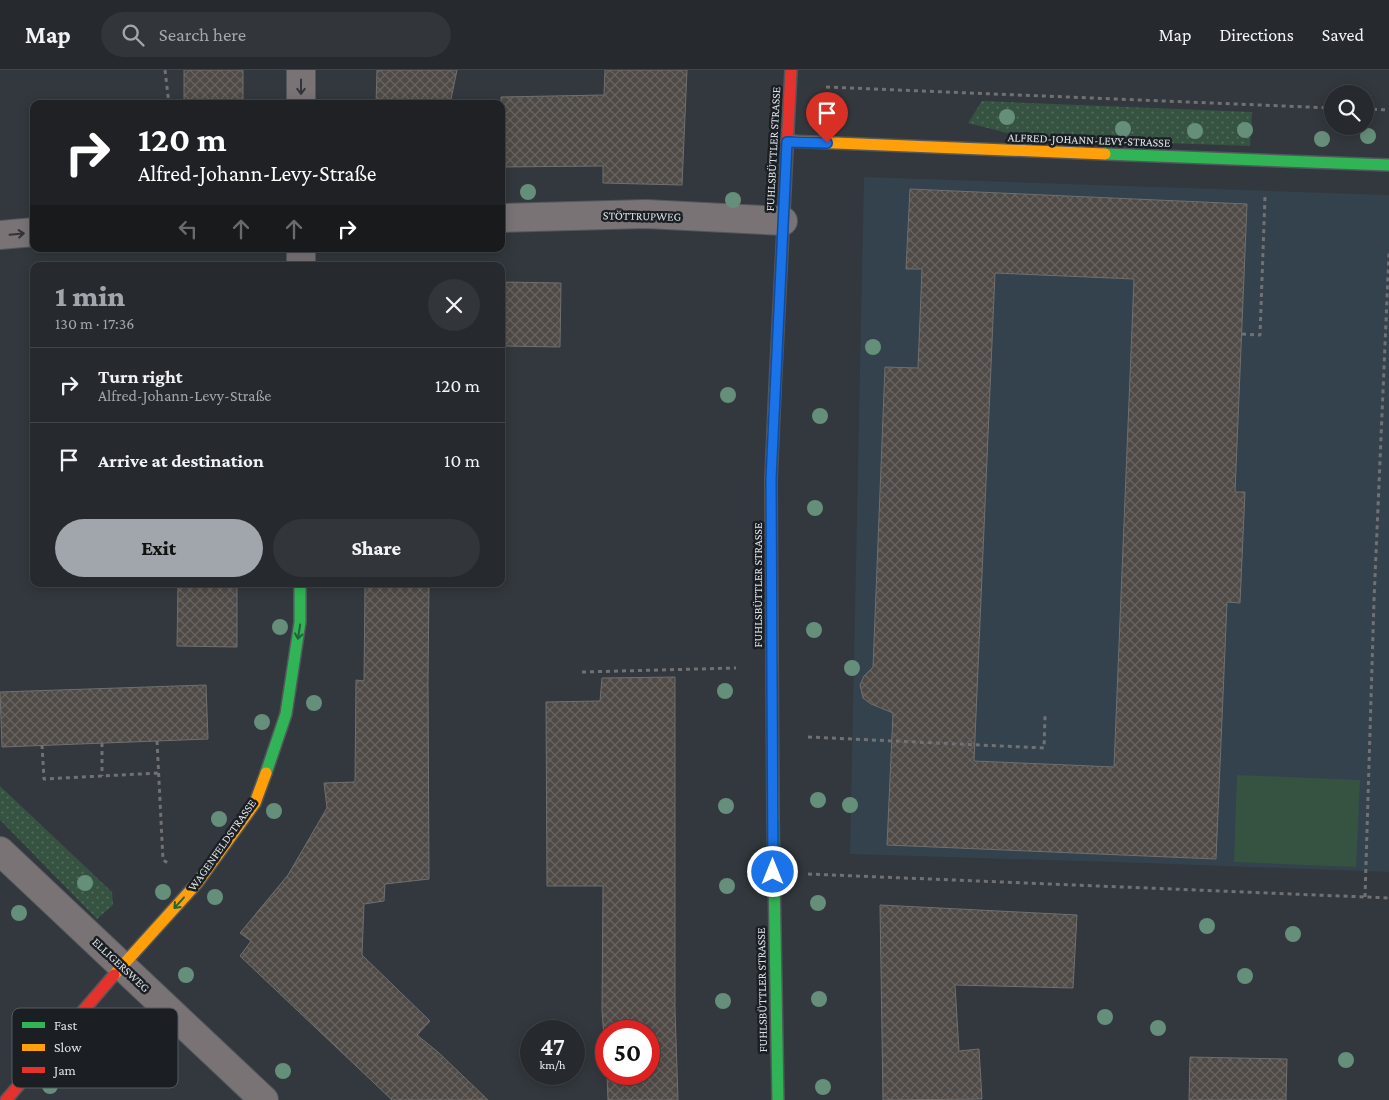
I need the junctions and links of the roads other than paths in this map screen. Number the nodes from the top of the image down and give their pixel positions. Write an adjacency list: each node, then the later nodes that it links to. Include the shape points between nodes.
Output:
1 (302, 70): 3 (street, one-way to 3)
2 (791, 70): 4 (street, FUHLSBÜTTLER STRASSE)
3 (301, 100)
4 (787, 142): 5 (street, ALFRED-JOHANN-LEVY-STRASSE); 7 (street, FUHLSBÜTTLER STRASSE)
5 (1389, 165)
6 (505, 218): 7 (street, STÖTTRUPWEG, via 646,214)
7 (783, 222): 19 (street, FUHLSBÜTTLER STRASSE, via 771,479)
8 (30, 232): 9 (street, one-way to 8)
9 (0, 235)
10 (300, 587): 12 (street, WAGENFELDSTRASSE, one-way to 12, via 300,622 286,714 255,803 198,882)
11 (0, 851): 12 (street, ELLIGERSWEG)
12 (122, 966): 13 (street, WAGENFELDSTRASSE); 14 (street, ELLIGERSWEG)
13 (86, 1008)
14 (167, 1008)
15 (178, 1019): 18 (street, ELLIGERSWEG)
16 (16, 1088): 17 (street, WAGENFELDSTRASSE)
17 (6, 1100)
18 (264, 1100)
19 (778, 1100)

